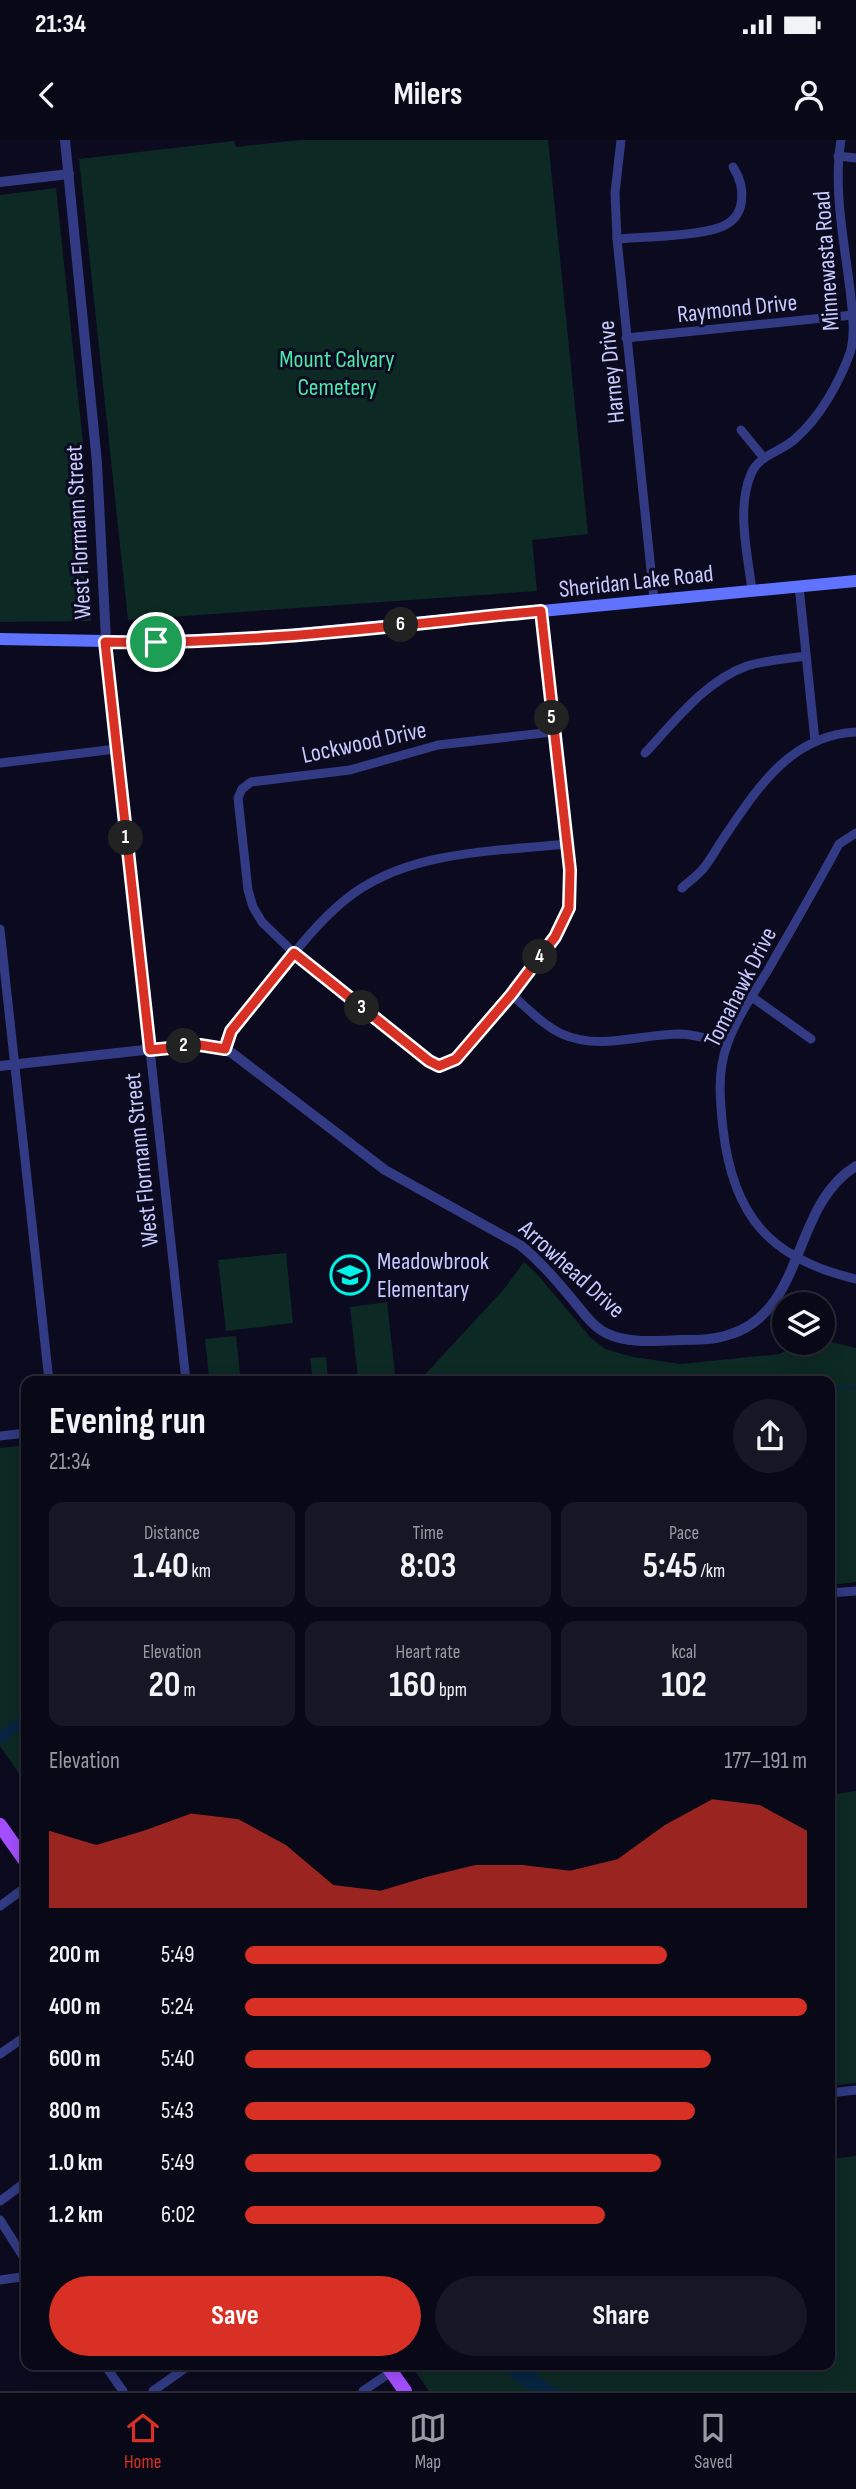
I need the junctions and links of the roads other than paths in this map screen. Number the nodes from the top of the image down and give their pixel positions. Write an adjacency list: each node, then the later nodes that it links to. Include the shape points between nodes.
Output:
1 (65, 140): 7 (street, West Flormann Street)
2 (621, 140): 9 (street, Harney Drive, via 615,193)
3 (841, 140): 4 (street, Minnewasta Road)
4 (838, 156): 5 (street); 10 (street, Minnewasta Road)
5 (856, 158)
6 (733, 167): 9 (street, via 742,184 742,201 727,224 703,231)
7 (68, 174): 8 (street); 20 (street, West Flormann Street, via 97,463)
8 (0, 181)
9 (617, 239): 11 (street, Harney Drive)
10 (853, 315): 11 (street, Raymond Drive); 13 (street, Minnewasta Road, via 851,350 818,414 795,440)
11 (626, 338): 17 (street, Harney Drive)
12 (741, 430): 13 (street)
13 (764, 458): 16 (street, Minnewasta Road, via 751,472 745,495)
14 (856, 581): 15 (main road, Sheridan Lake Road)
15 (799, 586): 16 (main road, Sheridan Lake Road); 21 (street)
16 (752, 591): 17 (main road, Sheridan Lake Road)
17 (654, 600): 18 (main road, Sheridan Lake Road)
18 (541, 611): 20 (main road, Sheridan Lake Road, via 269,637); 22 (street)
19 (0, 639): 20 (main road, Sheridan Lake Road)
20 (105, 642): 25 (street, West Flormann Street)
21 (806, 656): 24 (street); 26 (street, via 762,662 726,677 695,700)
22 (553, 732): 29 (street); 32 (street, Lockwood Drive, via 438,745 350,770 251,782 242,789 238,799 250,898 262,922)
23 (856, 732): 24 (street)
24 (815, 741): 30 (street, via 776,767 702,870)
25 (116, 749): 27 (street); 38 (street, West Flormann Street)
26 (645, 753)
27 (0, 763)
28 (856, 833): 34 (street, Tomahawk Drive, via 839,844)
29 (566, 844): 32 (street, via 441,858 397,871 347,898); 33 (street, via 569,908 555,937)
30 (682, 888)
31 (0, 929): 39 (street)
32 (294, 953): 33 (street, via 439,1066 456,1059); 37 (street, via 231,1031)
33 (511, 995): 36 (street, via 550,1028 582,1041 677,1034)
34 (752, 997): 35 (street); 36 (street, Tomahawk Drive)
35 (811, 1039)
36 (727, 1043): 42 (street, Tomahawk Drive, via 720,1093 733,1182 754,1222)
37 (225, 1049): 38 (street, via 200,1045); 42 (street, Arrowhead Drive, via 385,1170 520,1245 607,1334 668,1341 719,1338 740,1331 777,1299)
38 (150, 1050): 39 (street); 45 (street, West Flormann Street)
39 (14, 1065): 40 (street); 44 (street)
40 (0, 1066)
41 (856, 1166): 42 (street, Arrowhead Drive, via 819,1206)
42 (795, 1257): 43 (street, Tomahawk Drive)
43 (856, 1279)
44 (48, 1376)
45 (185, 1376)
46 (21, 1434): 47 (street)
47 (0, 1436)
48 (856, 1591): 49 (street)
49 (835, 1593)
50 (0, 1825): 51 (main road)
51 (21, 1855)
52 (21, 1891): 53 (street)
53 (0, 1906)
54 (21, 2039): 55 (street)
55 (0, 2054)
56 (856, 2090): 57 (street)
57 (835, 2092)
58 (21, 2186): 59 (street)
59 (0, 2201)
60 (0, 2220): 61 (street)
61 (21, 2253)
62 (21, 2277): 63 (street)
63 (0, 2280)
64 (108, 2370): 68 (street)
65 (183, 2370): 69 (street)
66 (387, 2370): 70 (street)
67 (390, 2370): 71 (main road)
68 (123, 2391)
69 (153, 2391)
70 (363, 2391)
71 (405, 2391)

